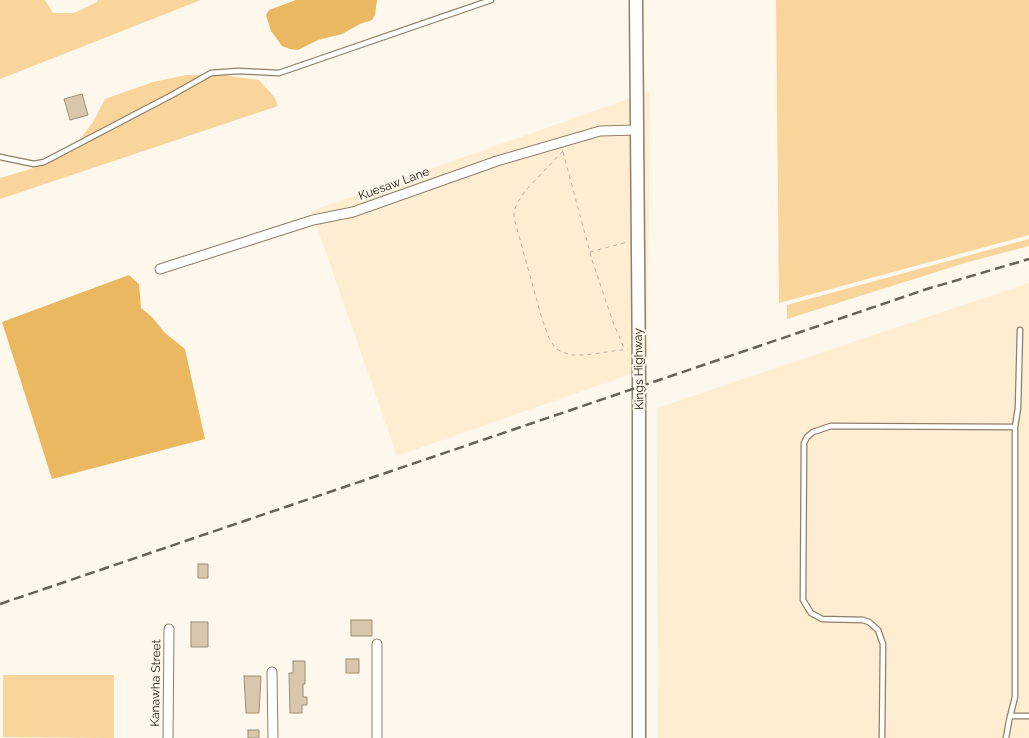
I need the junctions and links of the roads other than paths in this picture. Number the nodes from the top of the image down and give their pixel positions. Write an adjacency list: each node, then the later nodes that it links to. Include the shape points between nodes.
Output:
1 (491, 0): 4 (lane, via 279,73 211,73 44,162 34,164)
2 (636, 0): 3 (street, Kings Highway)
3 (636, 130): 5 (street, Kuesaw Lane, via 600,132 506,158 353,212 313,220); 16 (street, Kings Highway)
4 (0, 157)
5 (160, 269)
6 (1020, 330): 7 (lane)
7 (1015, 427): 11 (lane, via 1016,697); 17 (lane, via 830,426 813,432 804,443 803,600 811,613 822,619 863,620 878,630 882,644)
8 (169, 629): 13 (street, Kanawha Street)
9 (377, 644): 15 (street)
10 (272, 672): 14 (street)
11 (1010, 716): 12 (lane); 18 (lane)
12 (1029, 716)
13 (168, 738)
14 (273, 738)
15 (377, 738)
16 (639, 738)
17 (882, 738)
18 (1006, 738)

